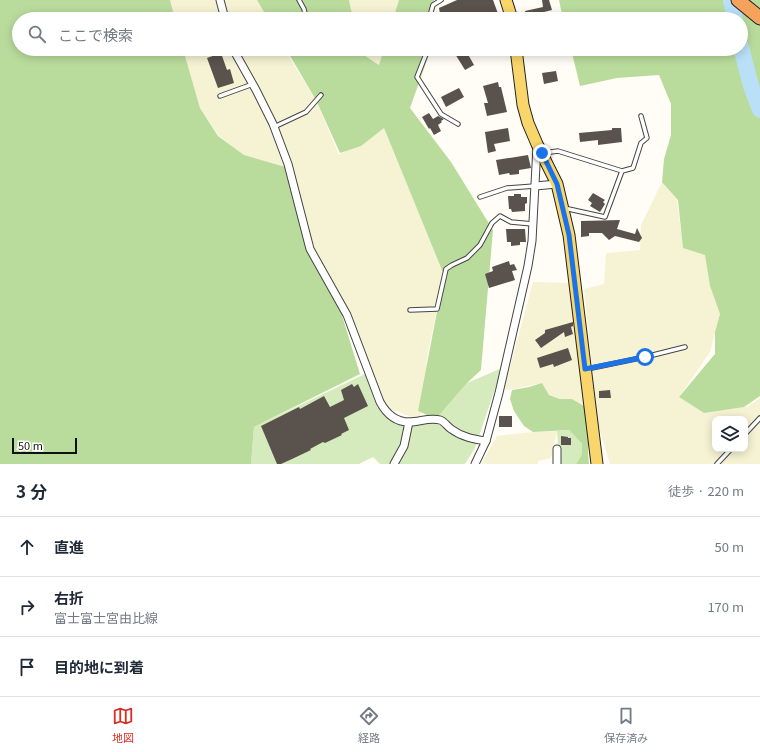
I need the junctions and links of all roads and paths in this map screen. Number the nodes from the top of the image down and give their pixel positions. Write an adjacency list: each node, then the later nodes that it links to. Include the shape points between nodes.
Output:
1 (220, 0): 6 (street)
2 (299, 0): 7 (lane)
3 (441, 0): 8 (lane, via 433,5)
4 (506, 0): 9 (main road)
5 (738, 0): 10 (highway)
6 (223, 12)
7 (305, 12)
8 (432, 12)
9 (510, 12)
10 (760, 18)
11 (237, 56): 14 (street)
12 (425, 56): 18 (lane, via 417,77 441,114)
13 (517, 56): 20 (main road, via 523,105)
14 (253, 84): 16 (lane); 19 (street)
15 (321, 95): 19 (lane, via 306,112)
16 (220, 96)
17 (641, 116): 21 (lane, via 648,138 641,143 633,168)
18 (458, 124)
19 (274, 127): 31 (street, via 288,164 310,249 347,315 380,402 385,412 395,419)
20 (540, 149): 21 (lane, via 558,151); 22 (main road); 23 (street)
21 (622, 171): 25 (lane, via 605,217)
22 (557, 184): 23 (street); 25 (main road)
23 (535, 186): 24 (lane, via 507,188); 26 (street)
24 (480, 197)
25 (563, 208): 29 (main road, via 569,235)
26 (533, 224): 27 (lane, via 511,222 500,216 492,223 480,245 467,258 446,269 437,309); 33 (street, via 528,266)
27 (410, 310)
28 (685, 347): 29 (lane)
29 (585, 369): 39 (main road)
30 (760, 418): 32 (lane)
31 (409, 422): 33 (street, via 430,418 442,420 464,437); 36 (street, via 404,446)
32 (748, 431)
33 (486, 441): 37 (street)
34 (557, 449): 38 (street)
35 (728, 452): 40 (lane)
36 (394, 464)
37 (475, 464)
38 (557, 464)
39 (597, 464)
40 (717, 464)

